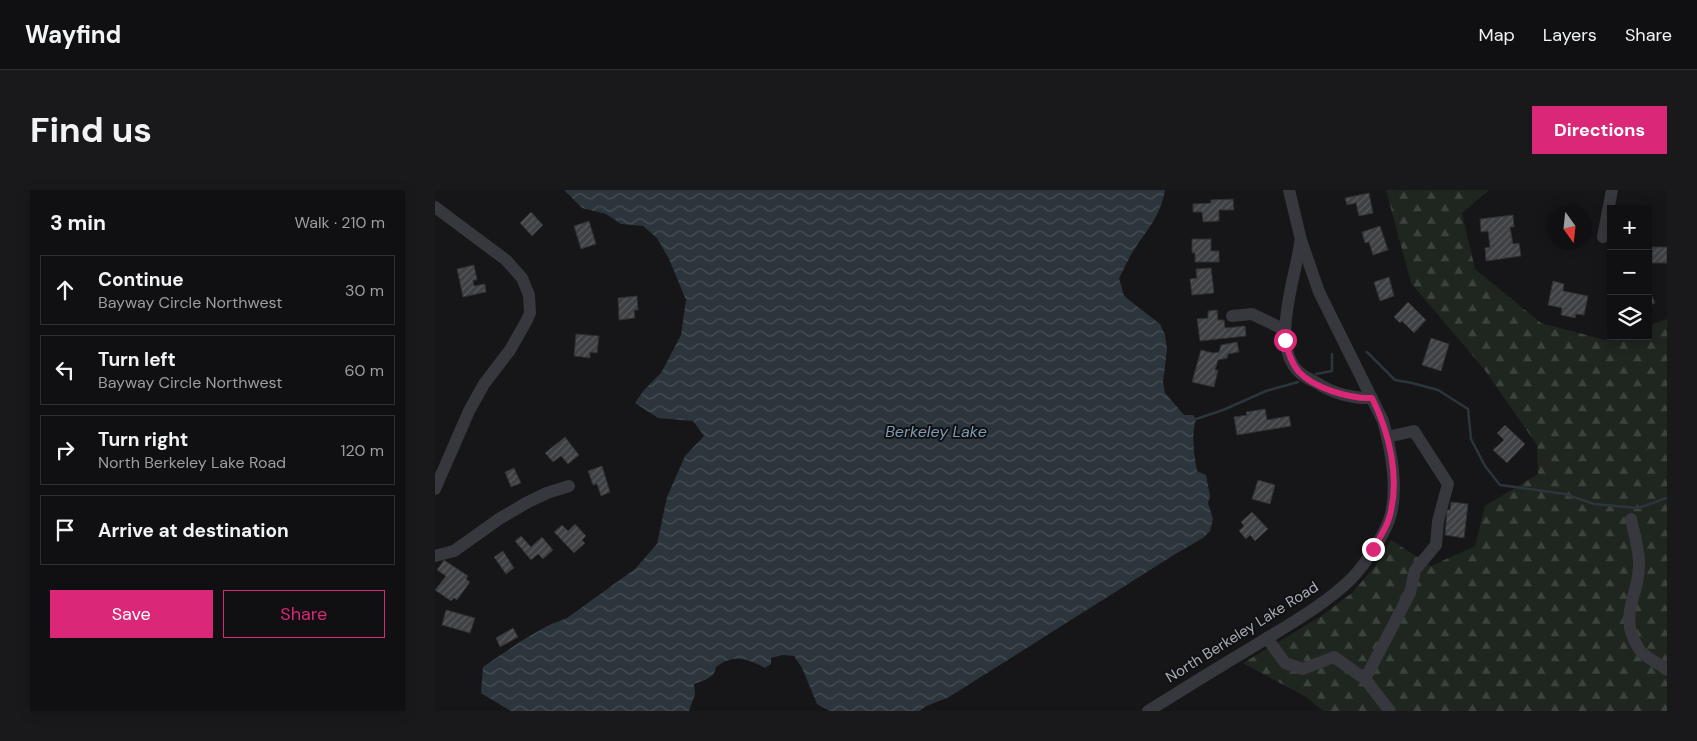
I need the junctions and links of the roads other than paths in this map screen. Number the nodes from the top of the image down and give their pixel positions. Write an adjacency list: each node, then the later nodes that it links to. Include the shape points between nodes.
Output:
1 (1289, 190): 5 (street, North Berkeley Lake Road)
2 (1612, 190): 4 (street)
3 (435, 207): 11 (street, via 506,260 522,278 529,295 530,313 510,350 484,384 469,411)
4 (1603, 237)
5 (1301, 240): 7 (street); 8 (street, North Berkeley Lake Road, via 1319,292)
6 (1232, 316): 7 (street, via 1252,314)
7 (1285, 330): 8 (street, via 1290,358 1299,372 1328,391)
8 (1372, 398): 9 (street, North Berkeley Lake Road)
9 (1387, 437): 14 (street, North Berkeley Lake Road, via 1394,486 1391,514 1383,534 1352,578 1313,609); 16 (street, via 1414,431 1448,484 1435,545 1415,570 1410,593)
10 (569, 486): 13 (street, via 526,502 454,551)
11 (435, 489)
12 (1631, 519): 15 (street, via 1639,561 1628,615 1630,632 1641,652)
13 (435, 556)
14 (1267, 638): 16 (street, via 1285,663 1303,669 1334,657); 17 (street, North Berkeley Lake Road)
15 (1667, 670)
16 (1365, 679): 19 (street)
17 (1165, 706): 18 (street, North Berkeley Lake Road)
18 (1149, 711)
19 (1390, 711)

